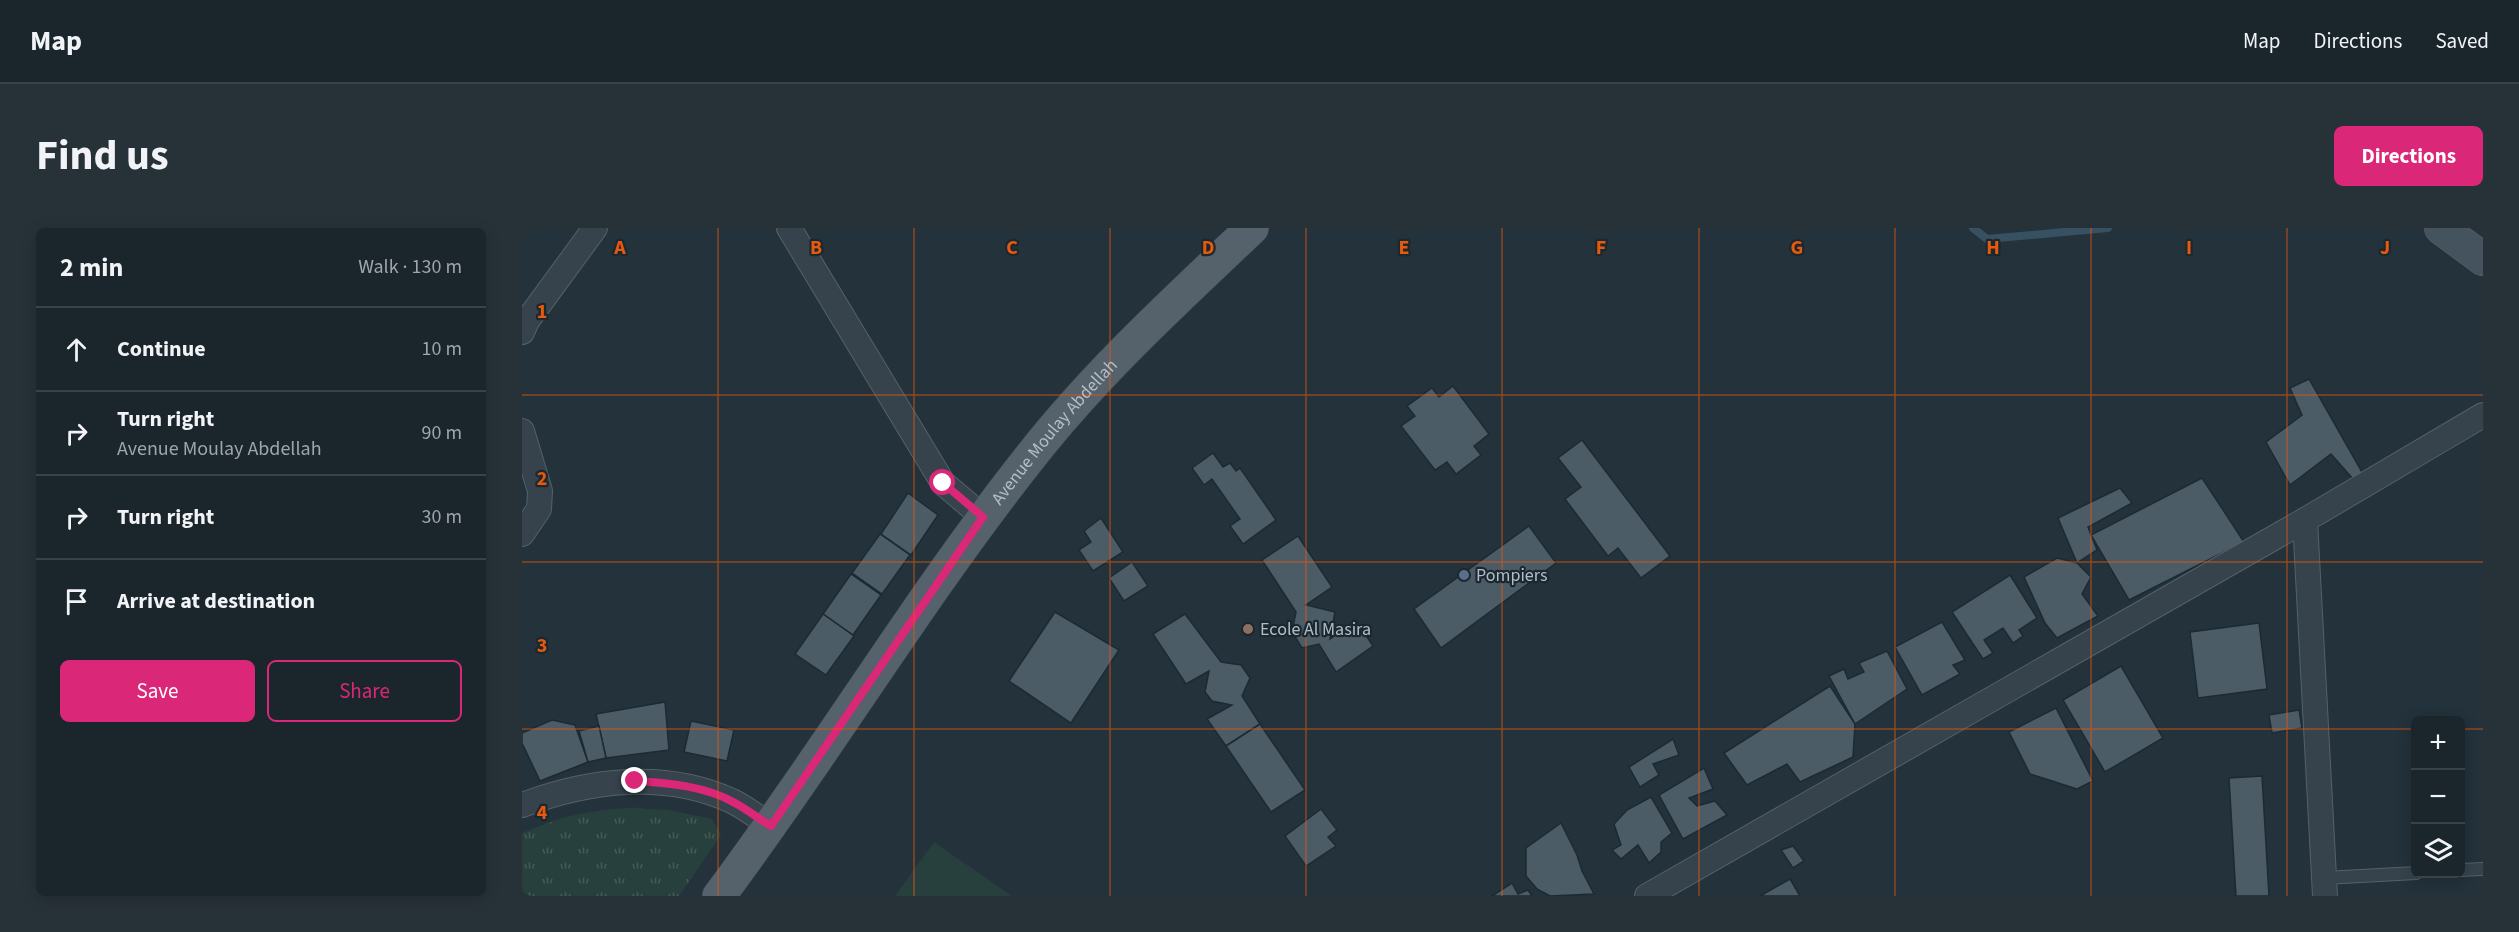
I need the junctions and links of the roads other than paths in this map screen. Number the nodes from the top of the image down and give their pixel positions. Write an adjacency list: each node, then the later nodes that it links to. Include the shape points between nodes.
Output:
1 (595, 228): 6 (street)
2 (789, 228): 9 (street, via 943,483)
3 (1252, 228): 9 (main road, Avenue Moulay Abdellah, via 1134,339 1056,425)
4 (2441, 228): 5 (main road)
5 (2483, 258)
6 (522, 332)
7 (2483, 415): 10 (street)
8 (522, 431): 11 (street, via 540,490 538,509)
9 (983, 517): 13 (main road, Avenue Moulay Abdellah)
10 (2305, 520): 17 (street); 19 (street)
11 (522, 534)
12 (522, 805): 13 (street, via 557,792 594,785 665,783 703,790 734,802)
13 (771, 826): 18 (main road, Avenue Moulay Abdellah)
14 (2483, 869): 15 (lane)
15 (2465, 870)
16 (2411, 874): 17 (lane)
17 (2324, 887)
18 (719, 896)
19 (1647, 896)

